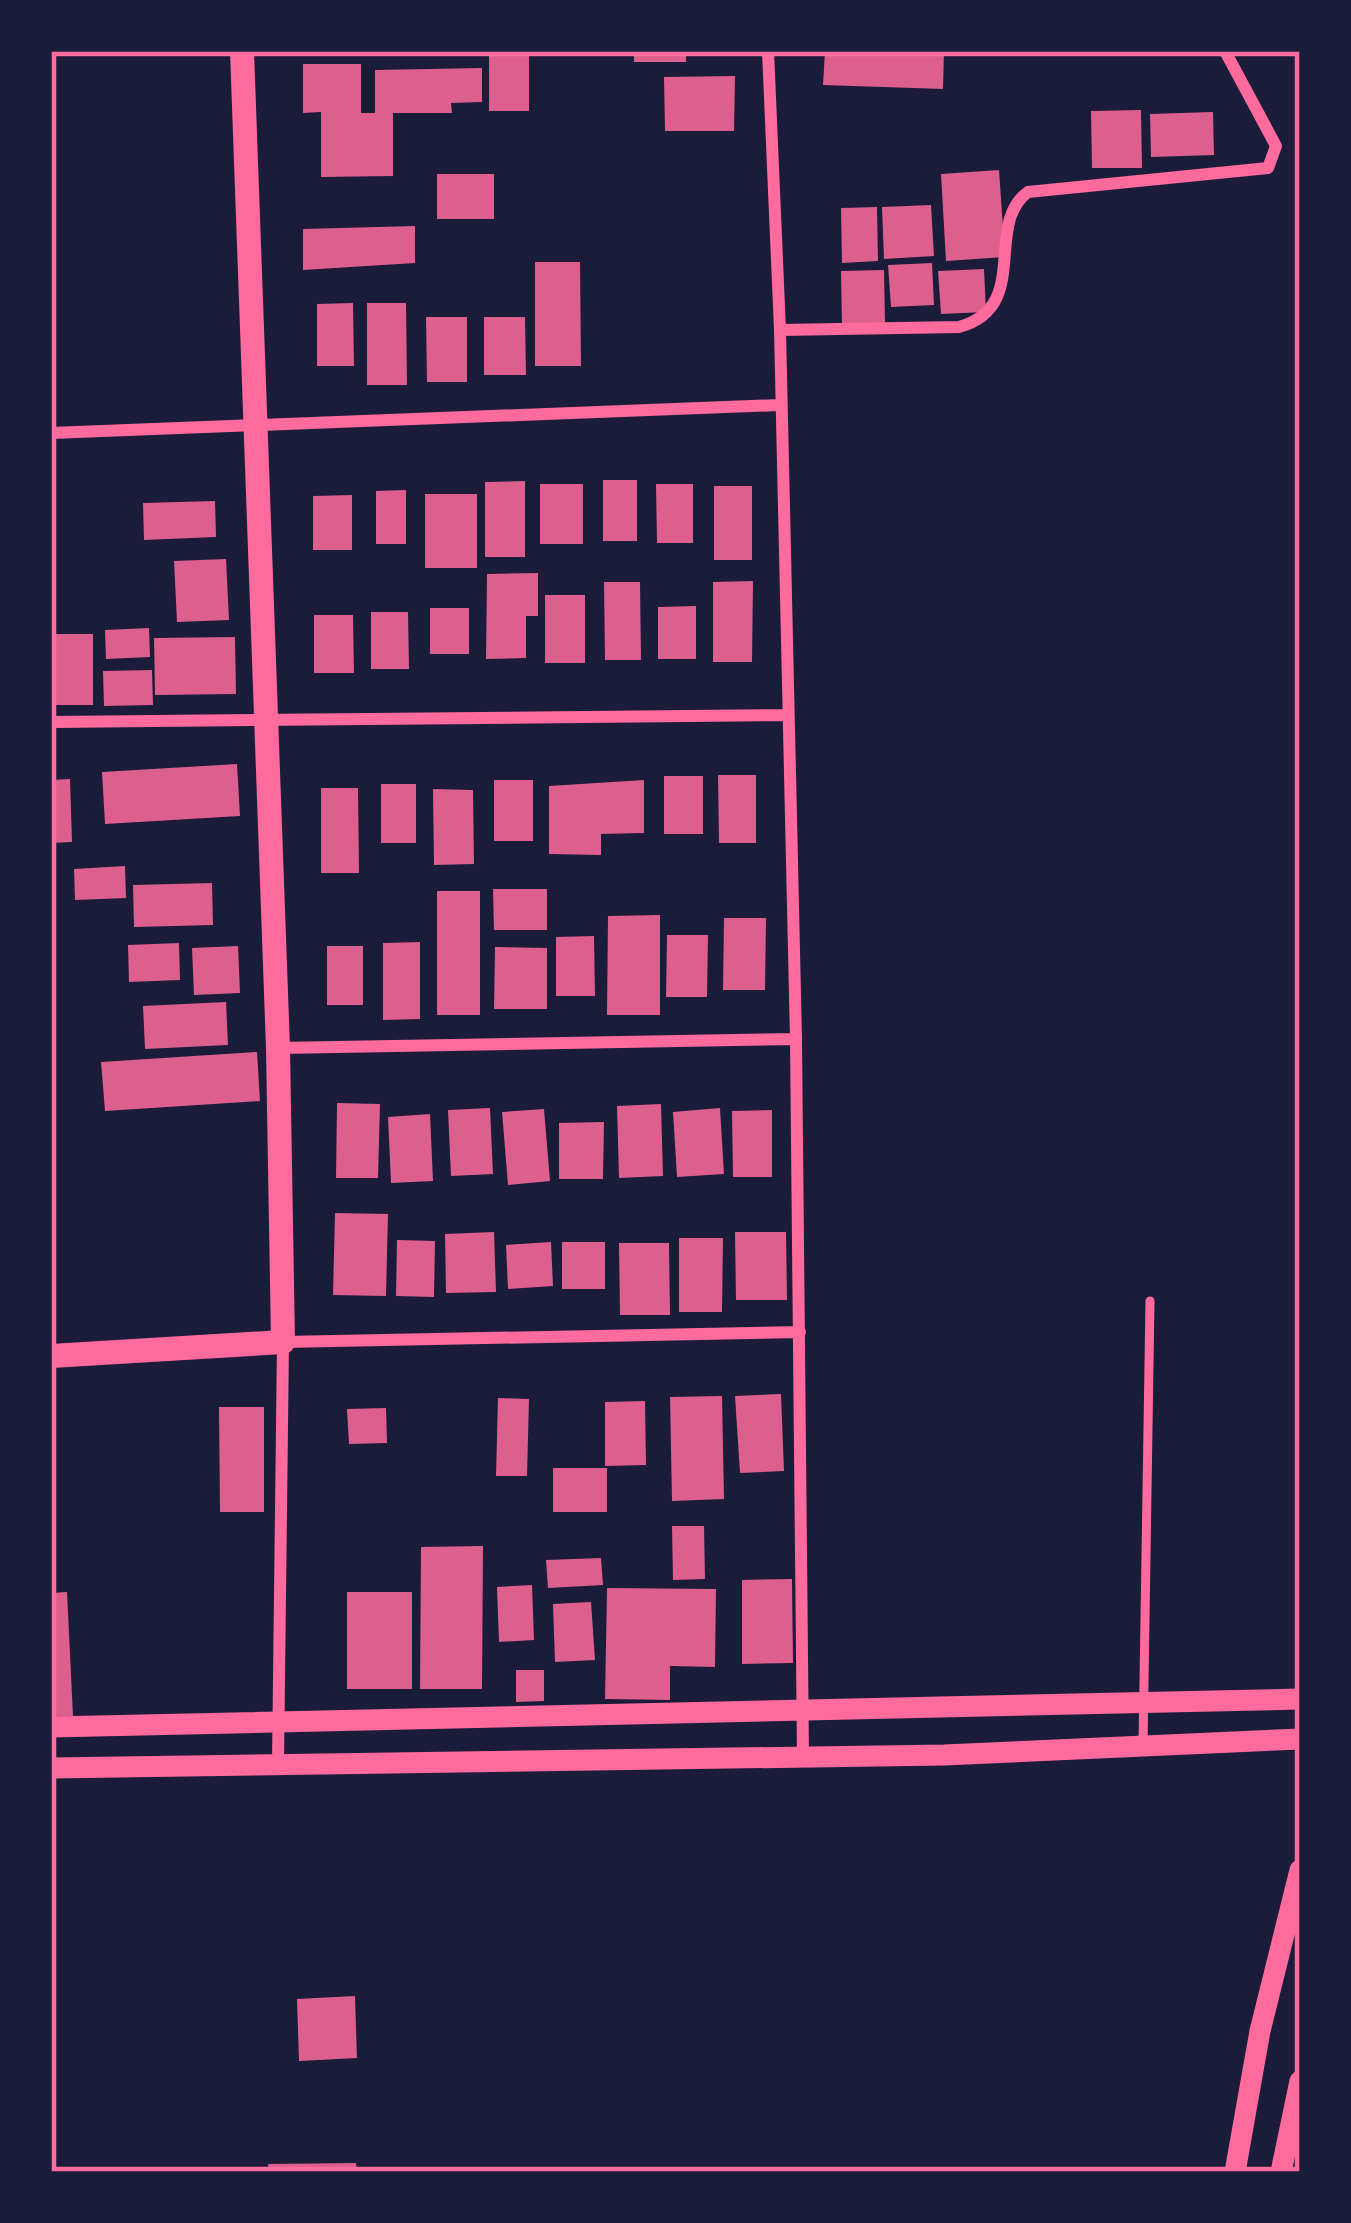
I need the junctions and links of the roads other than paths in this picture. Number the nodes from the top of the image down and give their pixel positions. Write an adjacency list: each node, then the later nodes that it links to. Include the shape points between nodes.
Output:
1 (242, 51): 6 (main road)
2 (768, 51): 4 (street)
3 (1225, 51): 4 (street, via 1269,128 1275,158 1268,168 1028,192 1015,206 998,298 979,322)
4 (780, 330): 5 (street)
5 (778, 405): 6 (street); 8 (street)
6 (252, 429): 7 (street); 9 (main road)
7 (51, 433)
8 (787, 715): 9 (street); 11 (street)
9 (263, 716): 10 (street); 12 (main road)
10 (51, 722)
11 (796, 1039): 12 (street); 14 (street)
12 (278, 1048): 15 (main road)
13 (1150, 1301): 17 (lane)
14 (800, 1332): 15 (street); 19 (street)
15 (283, 1342): 16 (main road); 20 (street)
16 (51, 1356)
17 (1144, 1699): 18 (street); 19 (street); 23 (lane)
18 (1300, 1700)
19 (804, 1714): 20 (street); 24 (street)
20 (278, 1722): 21 (street); 25 (street)
21 (51, 1727)
22 (1300, 1739): 23 (street)
23 (1143, 1747): 24 (street)
24 (803, 1758): 25 (street)
25 (278, 1762): 26 (street)
26 (51, 1768)
27 (1300, 1870): 29 (street)
28 (1300, 2081): 30 (street)
29 (1235, 2172)
30 (1281, 2172)

